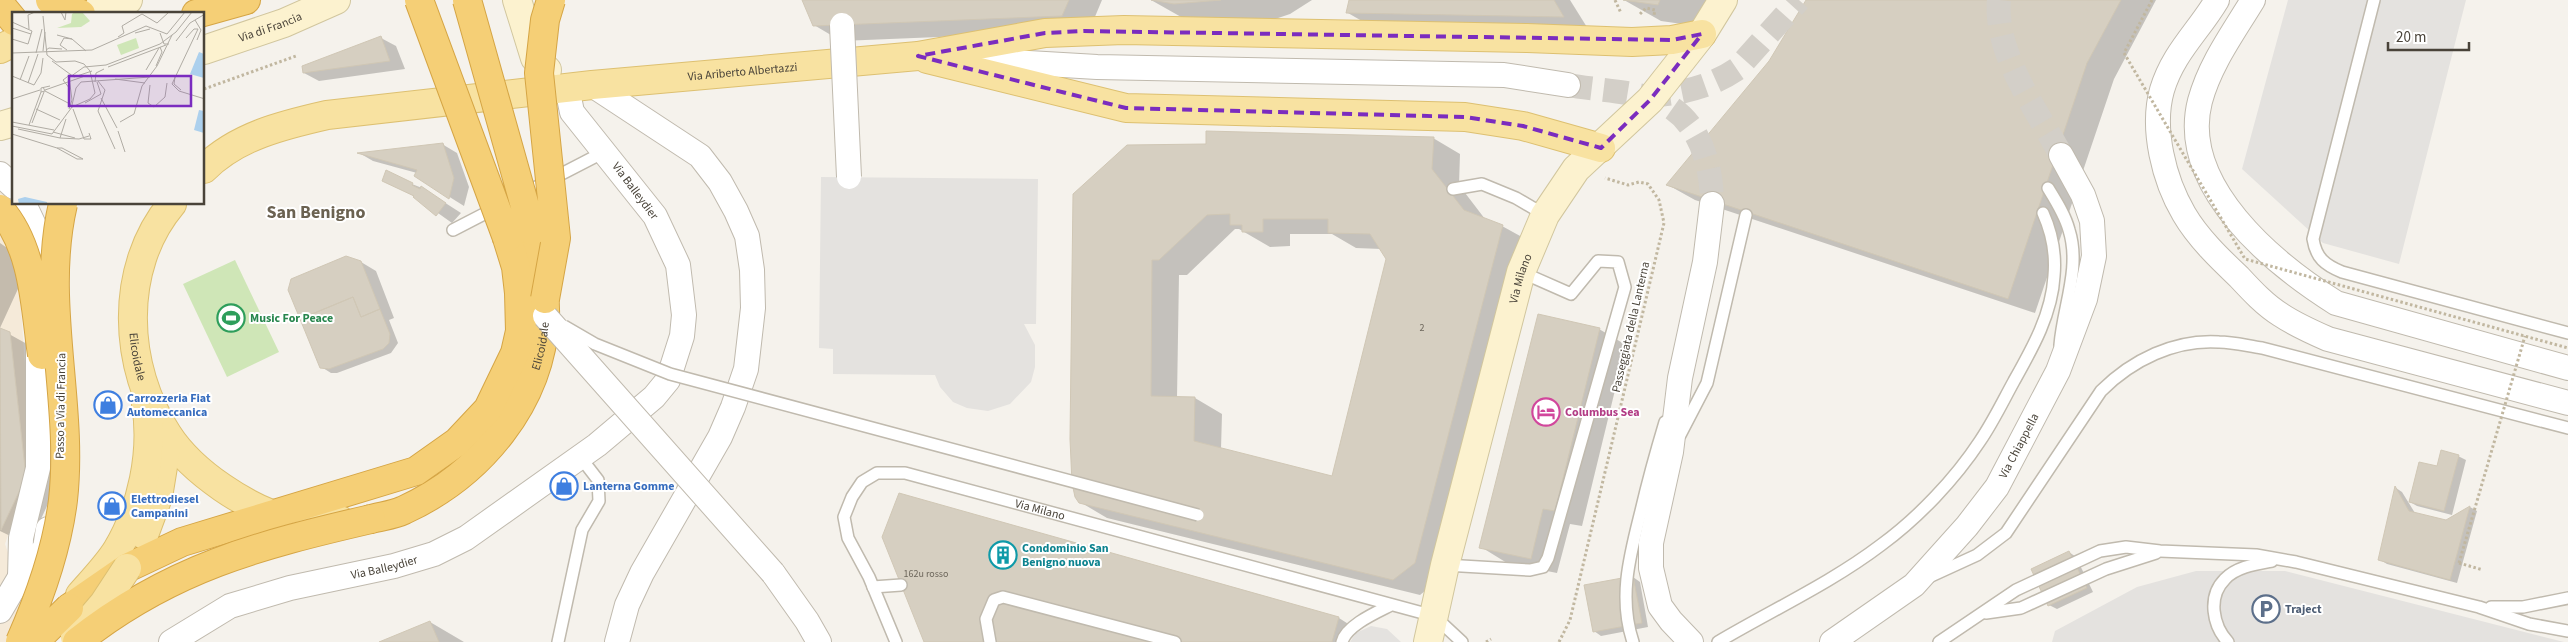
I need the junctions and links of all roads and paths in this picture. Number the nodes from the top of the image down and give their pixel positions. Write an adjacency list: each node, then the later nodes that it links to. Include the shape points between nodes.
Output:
1 (50, 0): 18 (highway, bridge)
2 (90, 0): 17 (highway)
3 (128, 0): 19 (main road)
4 (336, 0): 28 (main road, Via di Francia, via 284,23)
5 (419, 0): 71 (highway, bridge, via 516,267 520,331 515,353 488,410 442,455 416,470)
6 (467, 0): 56 (highway, Elicoidale, bridge, via 541,263)
7 (518, 0): 32 (main road, via 535,58)
8 (551, 0): 56 (highway, bridge, via 538,73 556,238)
9 (1615, 0): 21 (path, via 1619,12)
10 (1724, 0): 25 (main road, Via Milano)
11 (2152, 0): 59 (path, bridge, via 2124,53 2245,259)
12 (2217, 0): 65 (street, via 2178,51 2162,89 2160,103 2161,146 2166,171 2184,214 2198,233 2260,298 2302,328 2328,339)
13 (2253, 0): 61 (street, via 2213,66 2199,103 2198,124 2204,164 2214,187 2254,239 2307,284 2336,302)
14 (2374, 0): 58 (lane, via 2313,239 2319,258 2326,266 2342,272)
15 (240, 2): 20 (highway); 23 (highway)
16 (0, 4): 22 (highway)
17 (69, 12)
18 (77, 12)
19 (95, 12)
20 (203, 12)
21 (1625, 15)
22 (12, 19)
23 (205, 20)
24 (842, 24): 39 (street, bridge)
25 (1702, 34): 30 (main road, via 1672,40 1632,42 1084,31 1045,33); 34 (main road, Via Milano, via 1650,100)
26 (12, 43): 27 (main road)
27 (0, 50)
28 (205, 50)
29 (296, 56): 33 (path)
30 (918, 56): 31 (street, via 1097,67 1504,75); 32 (main road, Via Ariberto Albertazzi); 34 (main road, via 1126,108 1465,118 1523,126)
31 (1568, 85)
32 (579, 86): 35 (street, Via Balleydier, via 572,112); 37 (main road, via 327,115 289,123 260,133); 99 (street, via 700,156 736,211 746,236 752,270 750,343 746,369 733,407 720,437 642,573 627,605)
33 (205, 90)
34 (1601, 148): 50 (main road, Via Milano, via 1576,169)
35 (604, 152): 53 (lane, Via Balleydier); 69 (street, Via Balleydier, via 655,216 667,239 678,265 684,315 682,336 668,380 654,397)
36 (2061, 155): 62 (street, via 2084,195 2092,221 2094,256 2085,299)
37 (205, 168)
38 (0, 174): 40 (street)
39 (849, 177)
40 (12, 185)
41 (1628, 185): 107 (path, Passeggiata della Lanterna, via 1648,184 1659,200 1664,223 1570,620)
42 (2048, 188): 57 (lane, Via Chiappella, via 2070,230 2073,248 2074,266)
43 (1453, 189): 50 (lane, via 1482,184)
44 (1712, 204): 63 (street, via 1705,262)
45 (24, 205): 52 (street, Passo a Via di Francia)
46 (171, 205): 64 (main road, Elicoidale, via 154,232 136,280 133,333)
47 (0, 209): 70 (highway, bridge, via 21,245 30,274)
48 (67, 210): 52 (street); 70 (highway, bridge, via 58,239 55,301 64,430); 79 (street, Passo a Via di Francia, via 59,470 45,548)
49 (2043, 213): 55 (lane, via 2052,241)
50 (1545, 215): 54 (main road, Via Milano)
51 (1746, 215): 68 (lane, via 1707,382)
52 (34, 225): 79 (street, Passo a Via di Francia, via 38,468 22,538)
53 (453, 230)
54 (1521, 272): 76 (main road, Via Milano); 76 (lane, via 1570,294 1598,261 1618,262 1625,287 1548,558 1542,567 1530,570)
55 (2054, 277): 57 (lane); 110 (lane, via 2048,308 2037,337 1980,440 1929,501 1883,544 1853,565)
56 (545, 308): 72 (lane, bridge, via 595,344 670,374); 73 (highway, Elicoidale, via 539,356 528,387 491,448 463,474 438,491 402,511); 100 (street, bridge, via 773,573)
57 (2061, 330): 62 (lane, Via Chiappella)
58 (2568, 333)
59 (2525, 336): 60 (path, bridge); 78 (path, bridge, via 2459,563)
60 (2568, 348)
61 (2568, 368)
62 (2058, 371): 81 (street, Via Chiappella, via 1997,487)
63 (1680, 378): 68 (street); 108 (lane, via 1655,453 1626,575 1627,616)
64 (143, 385): 67 (main road, Elicoidale); 84 (main road, via 148,440 145,469 131,522 100,572)
65 (2568, 403)
66 (2568, 428): 81 (lane, via 2262,348 2220,342 2157,352 2139,361 2100,391 2006,533 1976,554)
67 (168, 436): 71 (main road, Elicoidale, via 212,481); 77 (main road, via 158,497 147,529)
68 (1671, 452): 109 (street, via 1651,543 1651,568 1660,606)
69 (581, 458): 97 (street, Via Balleydier, via 466,538 434,554 348,577 290,588 230,606); 98 (lane, via 598,480 599,501 582,530)
70 (63, 500): 93 (highway, bridge, via 38,602)
71 (277, 515): 73 (main road, Elicoidale, bridge, via 306,521); 77 (highway, Elicoidale, via 182,542)
72 (1198, 515)
73 (371, 519): 96 (highway, Elicoidale, bridge, via 259,546 214,563 146,594 107,618)
74 (2160, 551): 75 (lane, via 2256,556); 88 (lane, via 2106,569 2021,608); 88 (lane, via 2126,547 2100,551 2016,590)
75 (2296, 562): 86 (lane); 112 (lane, via 2261,563 2238,570 2225,579 2218,589 2214,619)
76 (1445, 565): 89 (main road, Via Milano)
77 (127, 568): 84 (highway, Elicoidale, bridge); 95 (main road, bridge, via 104,603)
78 (2483, 570)
79 (10, 573): 84 (street); 87 (street, Passo a Via di Francia)
80 (901, 585): 82 (lane)
81 (1914, 585): 92 (street, Via Chiappella)
82 (873, 587): 85 (lane, Via Milano, via 848,538 844,517 862,482 877,473 905,473); 101 (lane, Via Milano)
83 (2568, 598): 86 (lane, via 2523,607)
84 (58, 605): 94 (highway, Elicoidale, bridge)
85 (1389, 606): 89 (lane, Via Milano); 104 (lane, via 1362,620)
86 (2479, 607): 90 (lane, via 2529,624)
87 (0, 611)
88 (1984, 613): 111 (lane)
89 (1431, 629): 105 (lane)
90 (2568, 631)
91 (1491, 639): 106 (path)
92 (1834, 641)
93 (20, 642)
94 (34, 642)
95 (71, 642)
96 (78, 642)
97 (170, 642)
98 (558, 642)
99 (617, 642)
100 (818, 642)
101 (896, 642)
102 (990, 642): 103 (lane, via 986,619 994,600 1002,597)
103 (1175, 642)
104 (1342, 642)
105 (1462, 642)
106 (1486, 642)
107 (1559, 642)
108 (1633, 642)
109 (1691, 642)
110 (1718, 642)
111 (1940, 642)
112 (2228, 642)

